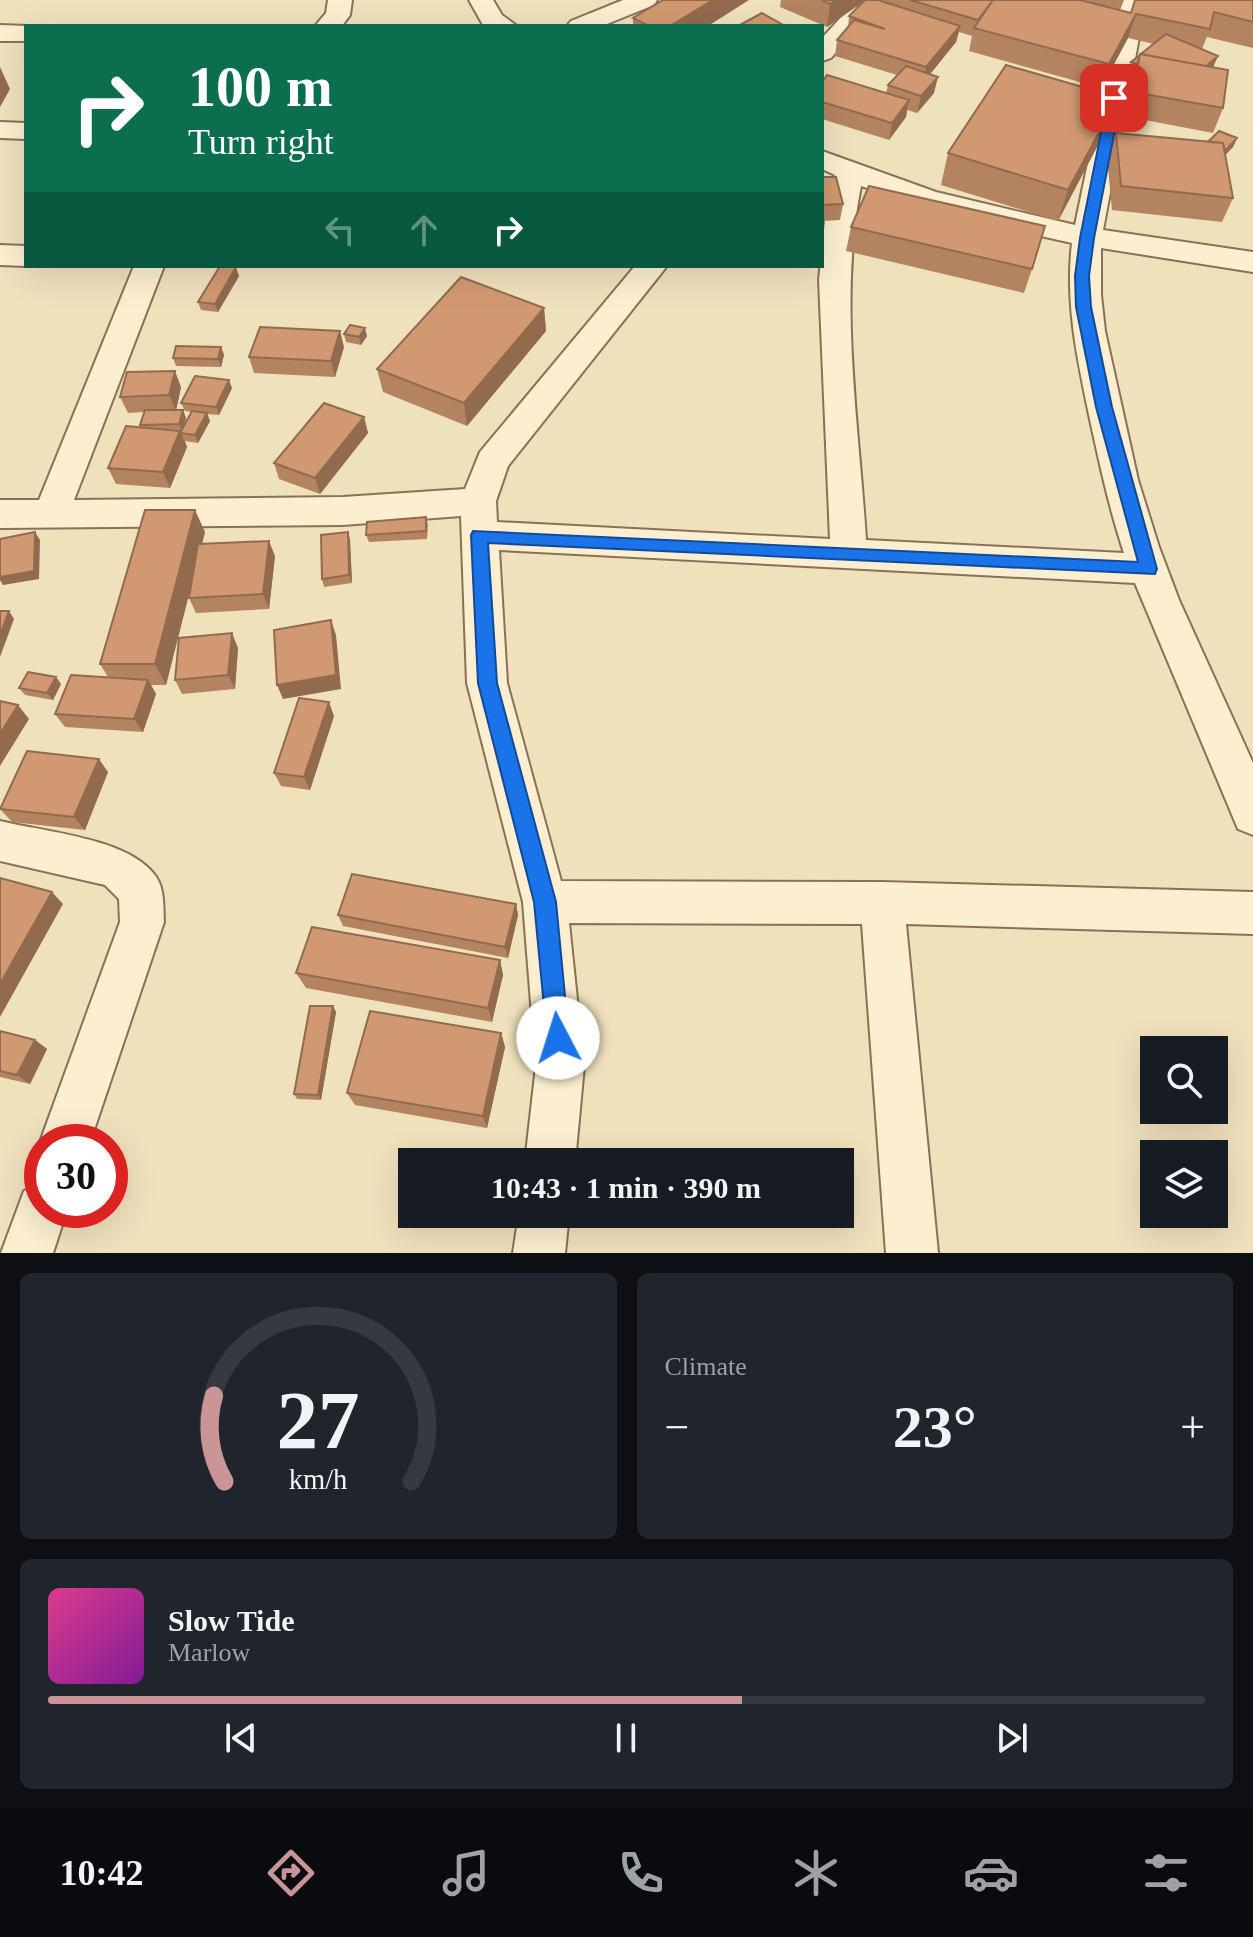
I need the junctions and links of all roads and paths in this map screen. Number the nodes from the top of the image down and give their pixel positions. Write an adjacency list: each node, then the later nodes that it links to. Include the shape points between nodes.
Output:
1 (340, 0): 6 (street, via 338,15)
2 (481, 0): 7 (street)
3 (645, 0): 8 (street)
4 (871, 0): 13 (street)
5 (1134, 0): 12 (street)
6 (330, 24)
7 (500, 24)
8 (585, 24)
9 (1098, 31): 12 (street)
10 (0, 33): 11 (street)
11 (24, 33)
12 (1128, 38): 17 (street)
13 (824, 51)
14 (0, 130): 15 (street)
15 (24, 131)
16 (836, 166): 17 (street, via 934,201); 26 (street, via 840,220 834,280)
17 (1087, 238): 20 (street); 27 (street, via 1084,307 1104,407)
18 (0, 255): 19 (street)
19 (24, 256)
20 (1253, 262)
21 (148, 268): 24 (street)
22 (650, 268): 25 (street, via 492,461)
23 (0, 514): 24 (street)
24 (51, 515): 25 (street, via 343,511)
25 (479, 518): 26 (street); 30 (street, via 487,683)
26 (849, 554): 27 (street)
27 (1148, 569): 28 (street)
28 (1253, 816)
29 (0, 841): 33 (street, via 117,868 140,890 142,922)
30 (545, 902): 31 (street); 34 (street, via 560,1066)
31 (882, 903): 32 (street); 39 (street)
32 (1253, 913)
33 (71, 1124)
34 (551, 1148)
35 (36, 1228): 37 (street)
36 (542, 1228): 38 (street)
37 (27, 1253)
38 (539, 1253)
39 (912, 1253)

